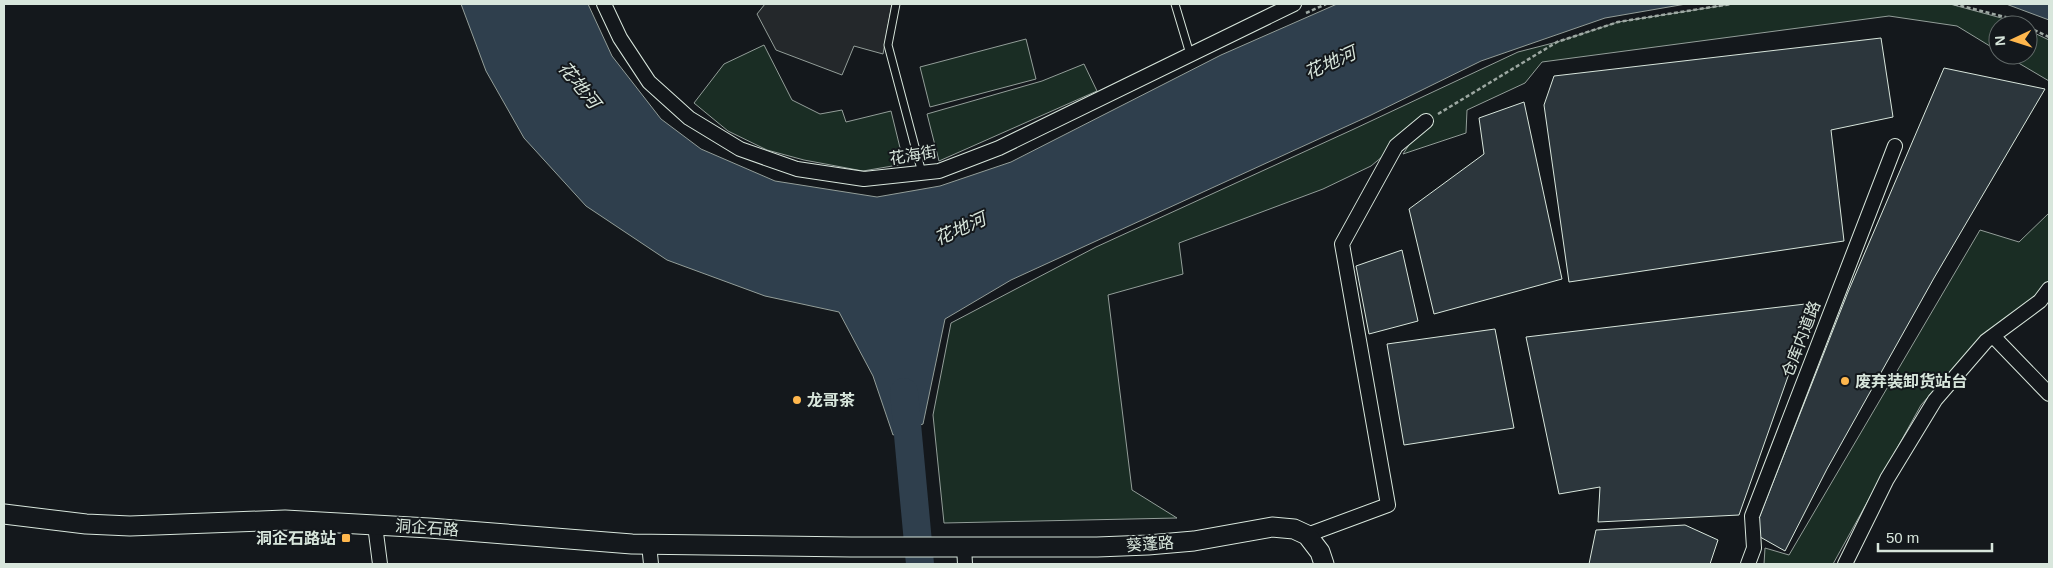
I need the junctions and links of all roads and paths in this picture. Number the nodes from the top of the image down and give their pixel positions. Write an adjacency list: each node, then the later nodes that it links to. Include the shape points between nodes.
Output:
1 (604, 4): 12 (street, 花海街, via 620,38 649,82 688,118 740,149 797,169 864,179)
2 (896, 4): 12 (lane, via 888,45)
3 (1175, 4): 9 (lane)
4 (1326, 4): 7 (path)
5 (1731, 4): 10 (path, via 1618,22 1557,42)
6 (1954, 4): 8 (path)
7 (1296, 10): 9 (street, 花海街)
8 (1997, 15)
9 (1190, 54): 12 (street, 花海街, via 998,148 939,171)
10 (1426, 121): 18 (street, via 1396,146 1342,244 1388,505)
11 (1895, 146): 25 (street, 仓库内道路, via 1752,516 1754,548)
12 (922, 173)
13 (2049, 289): 14 (street, via 2040,301)
14 (1993, 336): 15 (street); 26 (street, via 1935,400 1886,479)
15 (2049, 394)
16 (4, 514): 17 (street, 洞企石路, via 130,526 285,520)
17 (375, 525): 19 (street, 洞企石路); 22 (street)
18 (1307, 535): 21 (street, 葵蓬路, via 1294,529 1272,527 1194,541 1148,545); 24 (street, via 1320,552)
19 (649, 544): 20 (street, 洞企石路); 23 (street)
20 (851, 547): 21 (street, 葵蓬路)
21 (961, 553)
22 (380, 564)
23 (651, 564)
24 (1324, 564)
25 (1748, 564)
26 (1845, 564)

